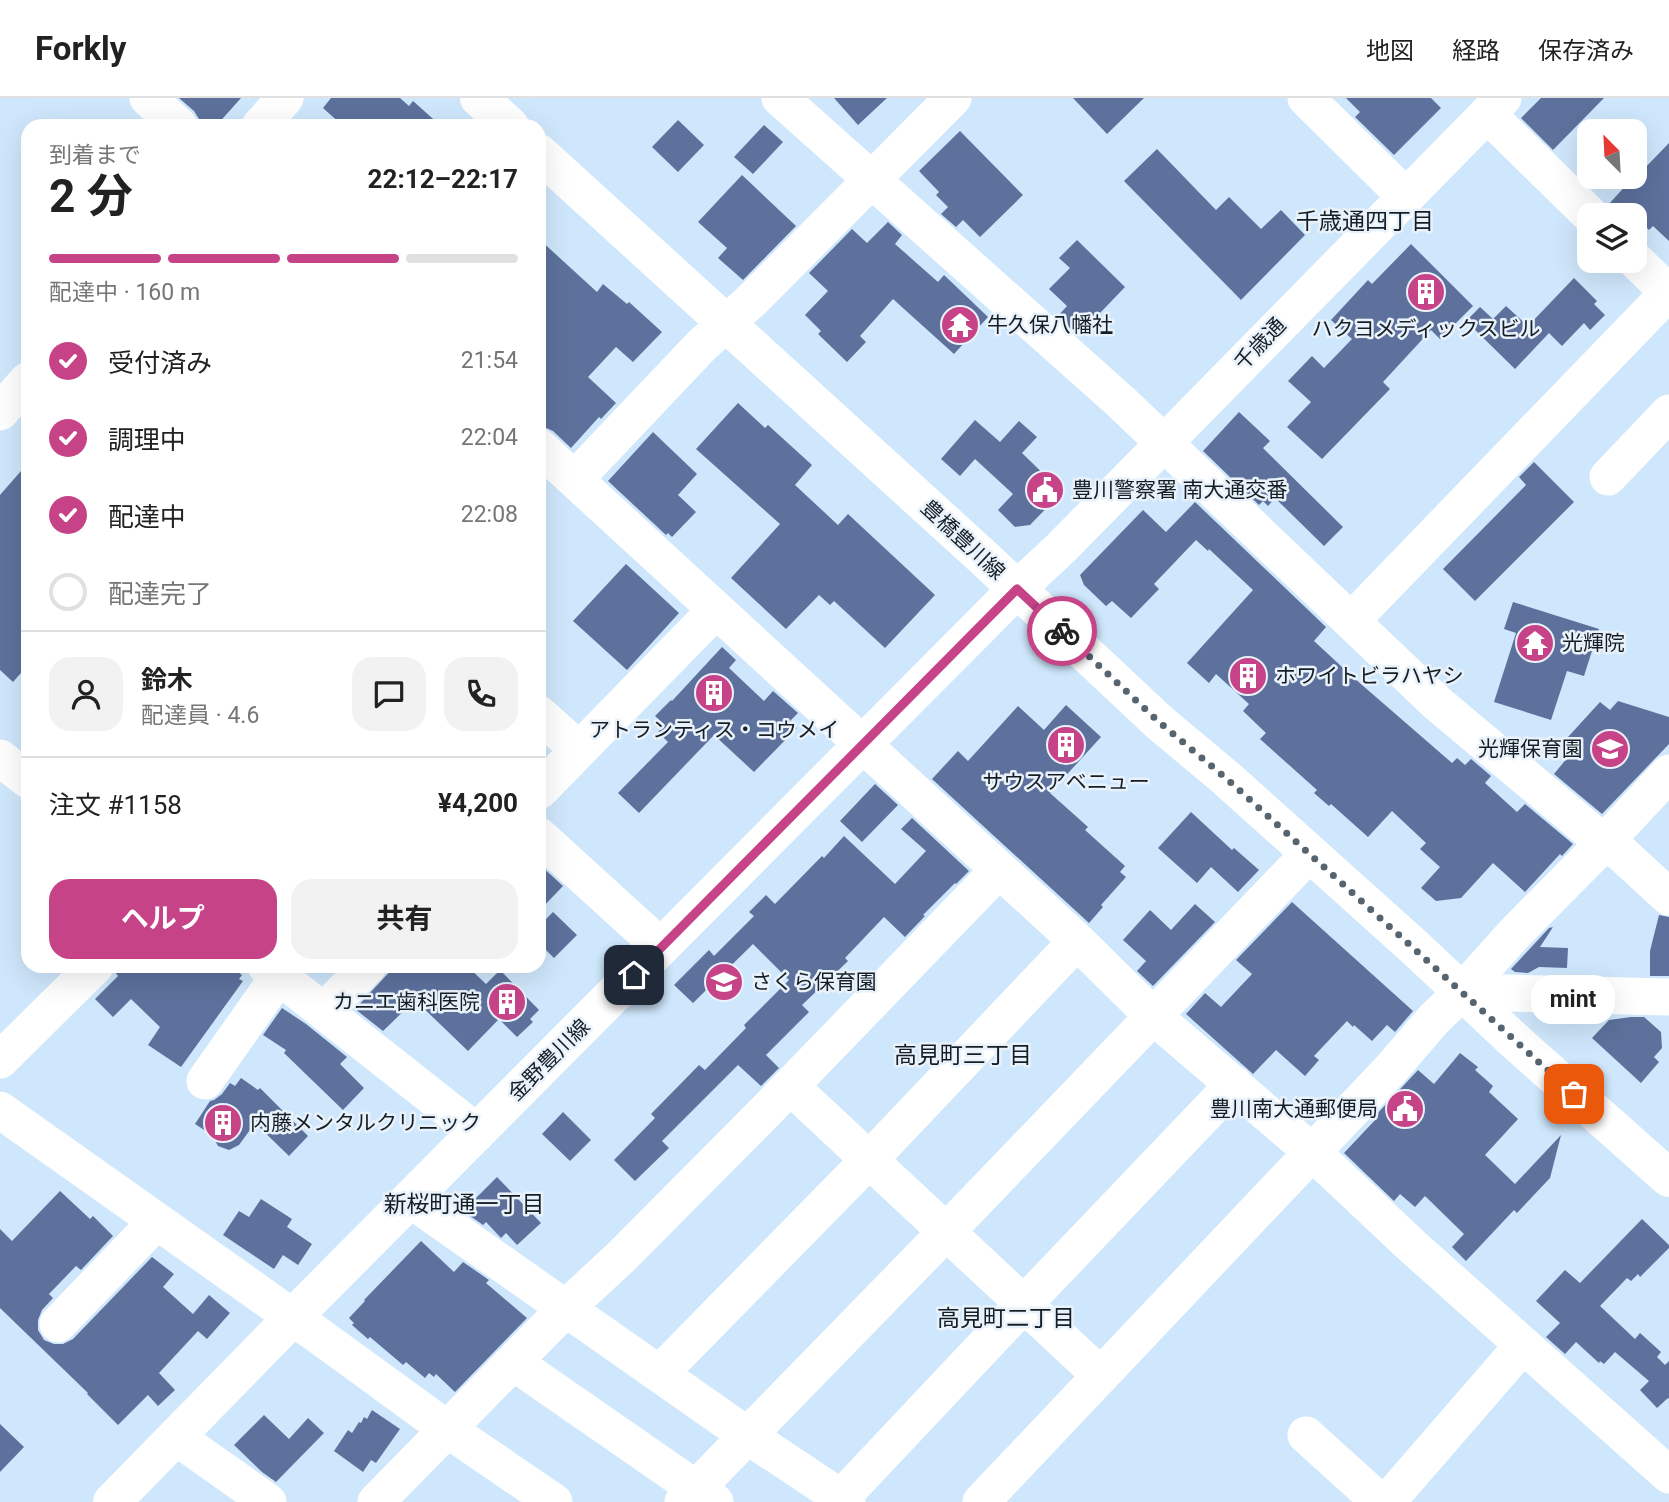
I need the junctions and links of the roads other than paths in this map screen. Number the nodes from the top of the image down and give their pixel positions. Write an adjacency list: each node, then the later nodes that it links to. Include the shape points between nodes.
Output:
1 (148, 98): 8 (street)
2 (285, 98): 9 (street)
3 (479, 98): 10 (main road)
4 (780, 98): 12 (street)
5 (953, 98): 12 (street)
6 (1306, 98): 13 (street)
7 (1495, 106): 13 (street, 千歳通); 14 (street)
8 (171, 119)
9 (266, 119)
10 (502, 119)
11 (546, 159): 17 (main road, 豊橋豊川線)
12 (871, 180): 17 (street); 21 (street)
13 (1405, 196): 21 (street, 千歳通)
14 (1580, 203)
15 (1647, 272): 16 (street)
16 (1669, 293): 27 (street)
17 (726, 324): 24 (street); 25 (main road, 豊橋豊川線)
18 (21, 388): 19 (street)
19 (0, 412)
20 (1669, 412): 23 (street)
21 (1164, 442): 25 (street, 千歳通); 27 (street)
22 (546, 453): 24 (street)
23 (1608, 477)
24 (575, 480): 26 (street)
25 (1017, 589): 29 (main road, 金野豊川線); 37 (main road, 豊橋豊川線, via 1159,722)
26 (716, 610): 29 (street); 30 (street)
27 (1351, 621): 36 (street, via 1437,703)
28 (546, 720): 30 (street)
29 (862, 744): 38 (street); 41 (main road, 金野豊川線)
30 (579, 750): 34 (street)
31 (0, 758): 33 (street)
32 (1669, 773): 36 (street)
33 (21, 774)
34 (546, 784)
35 (546, 842): 41 (street)
36 (1604, 843): 39 (street); 46 (street)
37 (1310, 853): 46 (main road, 豊橋豊川線); 49 (street)
38 (999, 870): 40 (street); 53 (street)
39 (1669, 897)
40 (1077, 941): 49 (street); 57 (street)
41 (660, 947): 55 (main road, 金野豊川線)
42 (88, 973): 50 (street)
43 (272, 973): 51 (street)
44 (276, 973): 48 (street)
45 (361, 973): 48 (street)
46 (1461, 992): 47 (street); 56 (street); 58 (main road, 豊橋豊川線)
47 (1669, 998)
48 (324, 1011): 55 (street)
49 (1153, 1016): 52 (street); 61 (street)
50 (0, 1060)
51 (205, 1081)
52 (1234, 1084): 56 (street); 62 (street)
53 (789, 1086): 57 (street); 63 (street)
54 (0, 1110): 60 (street)
55 (476, 1135): 59 (main road, 金野豊川線)
56 (1311, 1151): 66 (street); 69 (street)
57 (869, 1161): 61 (street); 68 (street)
58 (1669, 1178)
59 (411, 1200): 63 (street); 64 (main road, 金野豊川線)
60 (157, 1221): 64 (street); 65 (street)
61 (945, 1233): 62 (street); 72 (street)
62 (1023, 1305): 69 (street); 77 (street)
63 (566, 1308): 67 (street); 68 (street)
64 (293, 1317): 70 (street); 73 (main road, 金野豊川線)
65 (58, 1324)
66 (1523, 1345): 74 (street); 83 (street)
67 (513, 1362): 70 (street); 75 (street)
68 (660, 1373): 72 (street)
69 (1100, 1375): 81 (street)
70 (447, 1429): 76 (street); 80 (street)
71 (1306, 1435): 82 (street)
72 (748, 1436): 75 (street); 77 (street)
73 (176, 1437): 78 (main road, 金野豊川線); 79 (street)
74 (1669, 1475)
75 (698, 1498)
76 (388, 1499)
77 (844, 1500)
78 (112, 1502)
79 (268, 1502)
80 (554, 1502)
81 (981, 1502)
82 (1380, 1502)
83 (1387, 1502)

